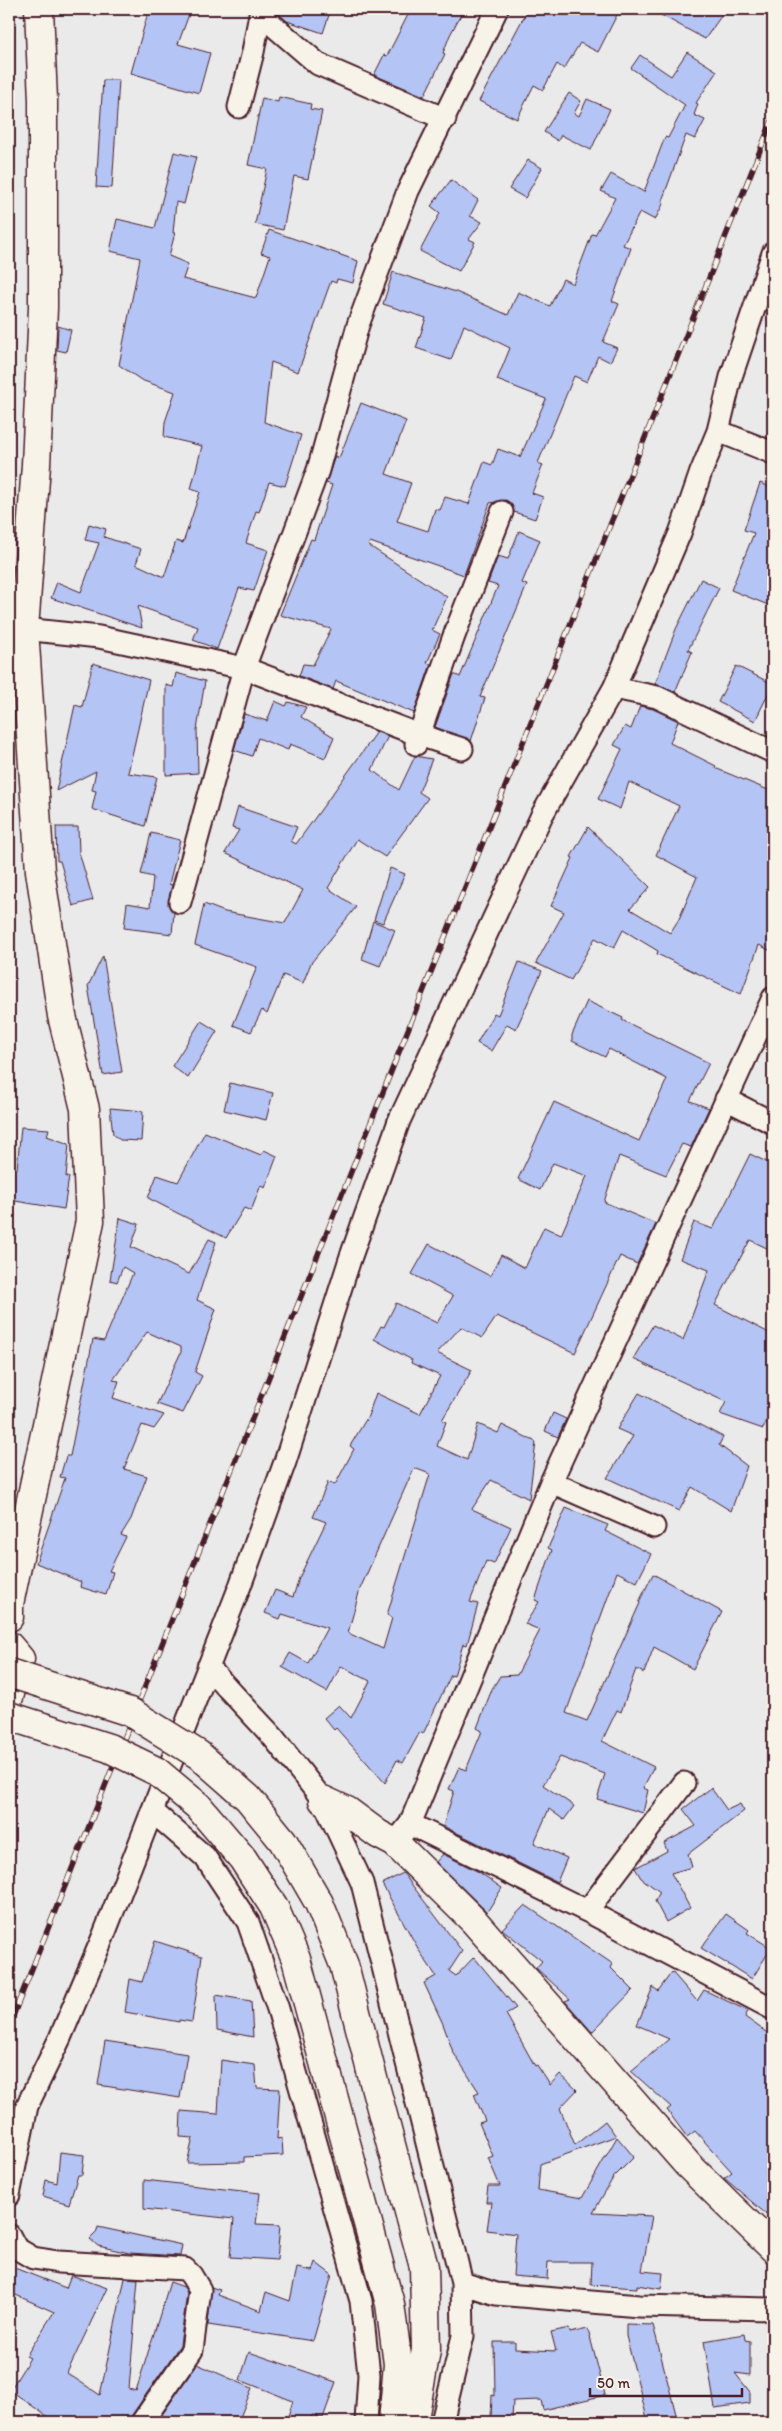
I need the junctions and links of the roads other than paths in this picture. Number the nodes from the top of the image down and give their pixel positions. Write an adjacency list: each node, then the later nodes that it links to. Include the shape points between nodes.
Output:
1 (39, 9): 10 (main road, via 43,100 43,308)
2 (497, 9): 5 (street)
3 (260, 12): 4 (street); 5 (street, via 318,64)
4 (238, 107)
5 (444, 119): 11 (street, via 408,191 358,325 318,470)
6 (773, 253): 7 (street, via 731,378)
7 (718, 431): 8 (street); 12 (street, via 680,533)
8 (773, 453)
9 (502, 512): 13 (street)
10 (24, 629): 11 (street, via 99,637); 22 (main road, via 40,870 62,1016 85,1109 90,1221)
11 (244, 668): 13 (street); 16 (street)
12 (614, 688): 15 (street, via 657,697); 25 (street, via 542,815 399,1121 350,1259 285,1462)
13 (418, 740): 14 (street)
14 (462, 749)
15 (773, 752)
16 (180, 902)
17 (773, 998): 18 (street)
18 (726, 1100): 19 (street); 20 (street)
19 (773, 1123)
20 (552, 1482): 21 (street); 32 (street)
21 (654, 1527)
22 (9, 1604): 23 (main road)
23 (9, 1617)
24 (9, 1646): 27 (main road, via 20,1659)
25 (208, 1667): 30 (street, via 273,1736); 31 (street)
26 (9, 1673): 43 (main road, bridge, via 130,1712 199,1755 248,1798 283,1841 319,1903 344,1965 424,2267 426,2350 415,2413)
27 (9, 1698)
28 (9, 1716): 42 (main road, bridge, via 109,1748 156,1771 198,1806 243,1859 274,1907 296,1959 390,2304 398,2364)
29 (684, 1783): 33 (street)
30 (323, 1800): 32 (main road, via 347,1811 378,1834); 38 (street, via 362,1883)
31 (152, 1811): 35 (street, via 60,2038 27,2106); 41 (street, via 205,1857 248,1922 278,2009 360,2301 369,2375)
32 (403, 1833): 33 (street); 37 (main road, via 474,1922 688,2165)
33 (587, 1912): 34 (street)
34 (773, 2009)
35 (9, 2195)
36 (9, 2235): 40 (street, via 16,2248 33,2258 185,2269 191,2275 200,2290 192,2350)
37 (773, 2248)
38 (462, 2282): 39 (street, via 505,2295 639,2306); 44 (street, via 463,2336)
39 (773, 2309)
40 (142, 2422)
41 (366, 2422)
42 (393, 2422)
43 (410, 2422)
44 (442, 2422)

